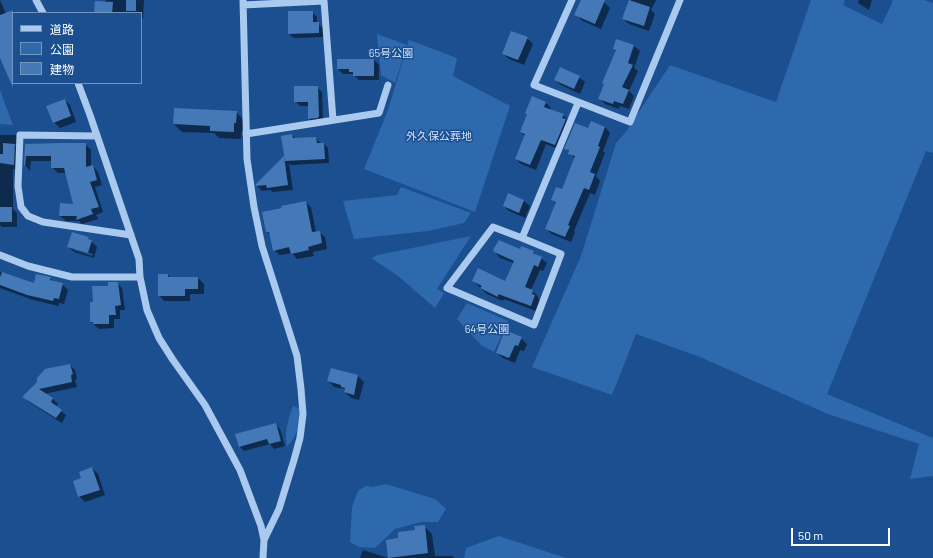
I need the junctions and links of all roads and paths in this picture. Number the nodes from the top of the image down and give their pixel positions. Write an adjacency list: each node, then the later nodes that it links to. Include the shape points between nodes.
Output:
1 (36, 0): 5 (street)
2 (572, 0): 8 (street, via 534,85)
3 (680, 0): 8 (street, via 630,122)
4 (243, 2): 9 (street, via 324,1); 10 (street)
5 (42, 12)
6 (78, 84): 11 (street)
7 (388, 84): 9 (street, via 379,113)
8 (578, 103): 13 (street)
9 (333, 120): 10 (street)
10 (246, 134): 16 (street, via 247,159 262,246 297,356 303,414 300,438 279,509)
11 (96, 136): 12 (street); 12 (street, via 20,135 18,186 21,207 28,216 44,222)
12 (131, 235): 15 (street, via 139,259)
13 (522, 238): 13 (street, via 493,227 447,288 534,325 561,254)
14 (0, 254): 15 (street, via 28,266 72,277)
15 (140, 277): 16 (street, via 147,310 159,338 205,405 240,470)
16 (264, 540): 17 (street)
17 (263, 558)

